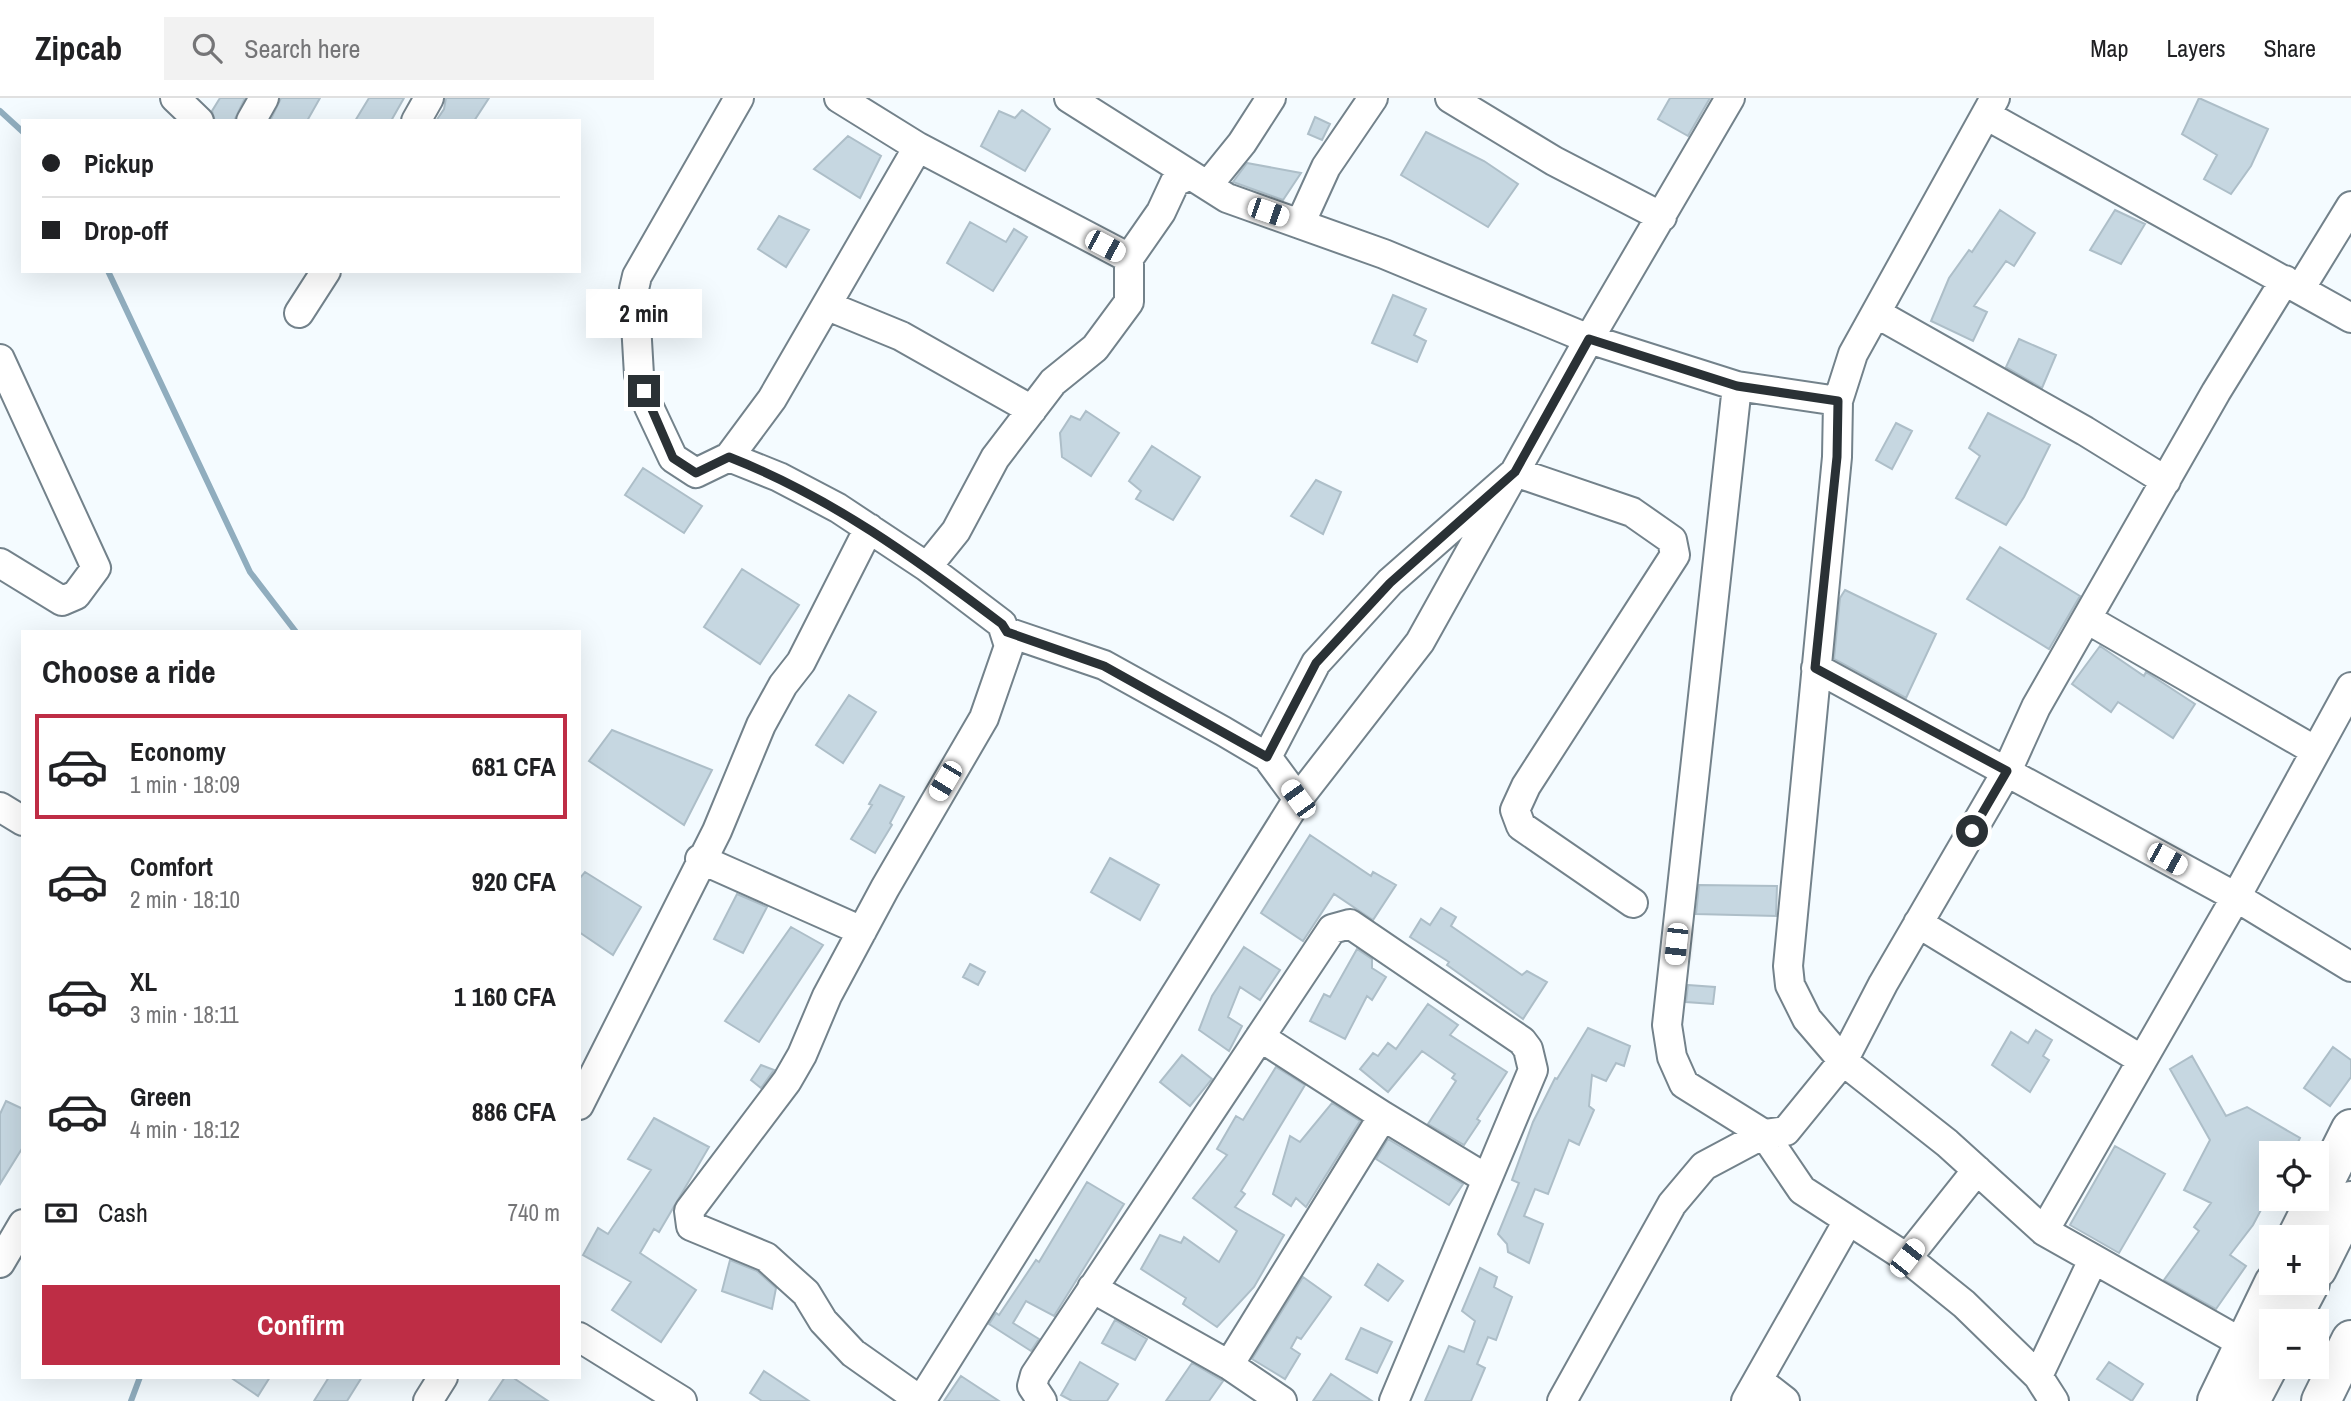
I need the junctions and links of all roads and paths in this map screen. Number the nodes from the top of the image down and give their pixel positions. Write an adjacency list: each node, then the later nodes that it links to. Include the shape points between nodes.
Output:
1 (176, 98): 12 (street)
2 (264, 98): 13 (street)
3 (429, 98): 14 (street)
4 (739, 98): 33 (street, via 663,227 634,289 639,376 673,458 696,473)
5 (839, 98): 15 (street)
6 (1069, 98): 16 (street)
7 (1271, 98): 16 (street, via 1242,143)
8 (1373, 98): 19 (street, via 1326,167)
9 (1450, 98): 18 (street, via 1554,161)
10 (1730, 98): 18 (street)
11 (1990, 106): 22 (street, via 2200,237); 25 (street)
12 (197, 119)
13 (252, 119)
14 (417, 119)
15 (918, 147): 20 (street); 23 (street)
16 (1199, 180): 19 (street, via 1227,198); 20 (street, via 1175,183)
17 (2351, 206): 22 (street)
18 (1662, 217): 27 (street)
19 (1300, 224): 27 (street)
20 (1129, 258): 32 (street, via 1129,302 1095,348 1068,366)
21 (325, 273): 24 (street)
22 (2292, 285): 26 (street); 35 (street)
23 (828, 306): 32 (street, via 901,336); 33 (street, via 772,399)
24 (299, 313)
25 (1876, 313): 31 (street, via 1853,354); 35 (street, via 2085,430)
26 (2351, 318)
27 (1589, 339): 29 (street); 34 (street)
28 (0, 359): 30 (street)
29 (1737, 386): 31 (street); 61 (street, via 1667,1025 1672,1057 1684,1084)
30 (10, 398): 37 (street, via 96,568 76,595 62,601)
31 (1838, 401): 41 (street, via 1837,457)
32 (1032, 410): 38 (street, via 995,458 956,531)
33 (729, 457): 36 (street, via 779,477)
34 (1515, 472): 44 (street, via 1390,583 1316,663); 46 (street, via 1420,642); 51 (street, via 1632,512 1672,540 1675,555 1515,810 1521,827)
35 (2166, 481): 39 (street)
36 (869, 528): 38 (street); 49 (street, via 801,662 761,725 717,831)
37 (0, 563)
38 (927, 567): 40 (street)
39 (2087, 619): 43 (street); 45 (street, via 2036,707)
40 (1007, 632): 44 (street, via 1104,666); 53 (street, via 1007,654 984,718)
41 (1815, 668): 45 (street); 57 (street, via 1788,966 1790,985 1807,1019)
42 (2351, 687): 43 (street)
43 (2314, 750): 50 (street)
44 (1267, 757): 46 (street)
45 (2007, 771): 50 (street); 52 (street)
46 (1298, 799): 84 (street)
47 (0, 807): 48 (street)
48 (21, 820)
49 (700, 859): 53 (street); 58 (street)
50 (2236, 897): 54 (street); 56 (street)
51 (1633, 904)
52 (1918, 923): 56 (street); 57 (street)
53 (862, 930): 84 (street, via 787,1081 689,1210 688,1219 691,1226 766,1257 806,1293 823,1321 853,1353)
54 (2351, 967)
55 (1260, 1037): 59 (street); 64 (street, via 1332,929 1350,924 1528,1049 1533,1070); 73 (street)
56 (2142, 1060): 68 (street)
57 (1843, 1061): 61 (street, via 1786,1130); 62 (street)
58 (581, 1101)
59 (1382, 1116): 64 (street); 78 (street)
60 (2351, 1129): 63 (highway)
61 (1764, 1134): 66 (street, via 1802,1190); 88 (street, via 1704,1166 1672,1204)
62 (1977, 1170): 68 (street); 70 (street)
63 (2329, 1174)
64 (1488, 1179): 87 (street)
65 (2351, 1201): 69 (highway)
66 (1848, 1221): 70 (street); 81 (street)
67 (21, 1227): 72 (street)
68 (2045, 1231): 71 (street)
69 (2329, 1245)
70 (1907, 1258): 79 (street, via 1964,1304)
71 (2093, 1260): 77 (street); 79 (street)
72 (0, 1263)
73 (1092, 1288): 78 (street); 85 (street, via 1035,1375 1032,1386)
74 (2271, 1295): 77 (highway)
75 (581, 1339): 83 (street)
76 (2351, 1340): 93 (highway)
77 (2258, 1352): 91 (highway); 92 (highway)
78 (1229, 1365): 86 (street)
79 (2038, 1376): 90 (street)
80 (442, 1379): 82 (street)
81 (1752, 1391): 89 (street)
82 (428, 1401)
83 (682, 1401)
84 (921, 1401)
85 (1042, 1401)
86 (1282, 1401)
87 (1394, 1401)
88 (1562, 1401)
89 (1785, 1401)
90 (2054, 1401)
91 (2217, 1401)
92 (2250, 1401)
93 (2321, 1401)

